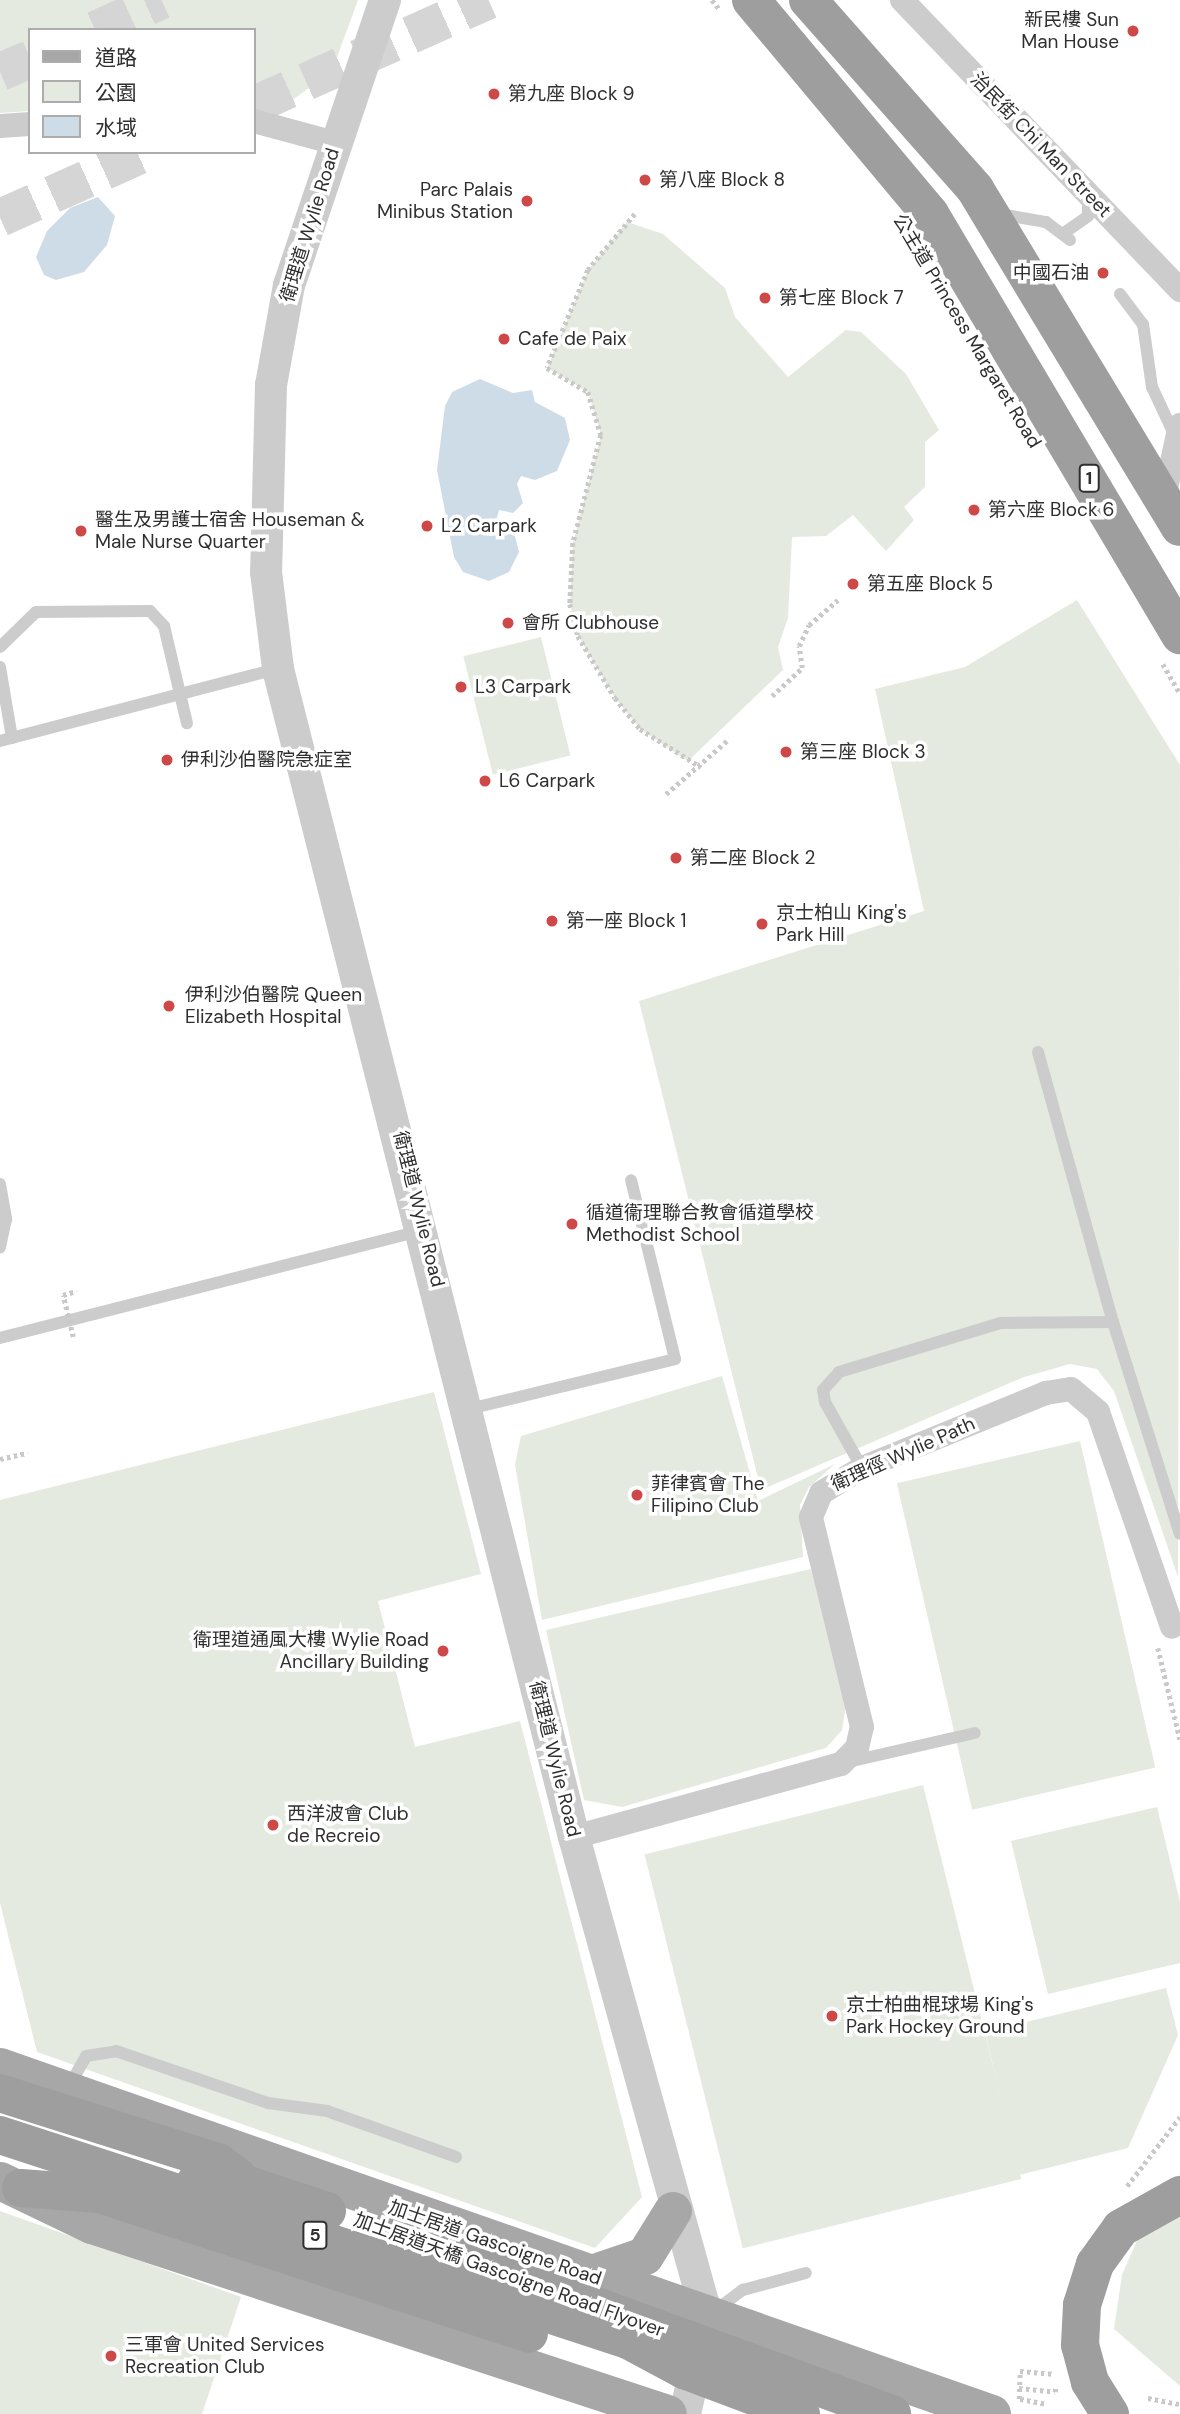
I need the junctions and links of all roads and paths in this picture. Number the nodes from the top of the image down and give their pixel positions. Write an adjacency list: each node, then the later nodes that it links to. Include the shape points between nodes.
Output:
1 (385, 0): 9 (street, 衛理道 Wylie Road)
2 (712, 0): 5 (path)
3 (808, 0): 11 (highway, via 919,119)
4 (902, 0): 10 (street, 治民街 Chi Man Street)
5 (737, 6): 18 (highway, 公主道 Princess Margaret Road / 1, via 930,214)
6 (256, 122): 9 (street)
7 (28, 124): 8 (street)
8 (0, 126)
9 (335, 143): 21 (street, 衛理道 Wylie Road, via 289,285 271,385 265,559)
10 (1087, 194): 11 (lane, via 1088,216 1067,237 1046,222); 13 (street, 治民街 Chi Man Street)
11 (989, 212): 16 (highway)
12 (635, 214): 27 (path, via 588,270 547,368 588,392 601,435 572,542 570,604 578,636 615,698 640,729)
13 (1180, 290)
14 (1120, 294): 15 (lane, via 1143,324 1152,387)
15 (1178, 432): 16 (street)
16 (1172, 513)
17 (838, 600): 23 (path, via 809,625 799,646 802,668)
18 (1170, 646): 22 (path)
19 (0, 647): 24 (lane, bridge, via 36,612 150,611 163,626)
20 (0, 667): 26 (lane)
21 (278, 669): 26 (lane); 32 (street, 衛理道 Wylie Road)
22 (1180, 693)
23 (772, 696)
24 (187, 723)
25 (729, 739): 27 (path)
26 (6, 740)
27 (701, 767): 28 (path)
28 (666, 794)
29 (1038, 1052): 35 (lane)
30 (631, 1180): 38 (lane, via 675,1359)
31 (0, 1184): 33 (lane, via 6,1219)
32 (425, 1230): 37 (lane); 38 (street, 衛理道 Wylie Road)
33 (0, 1247)
34 (76, 1292): 36 (path, bridge, via 63,1295)
35 (1113, 1322): 41 (lane, via 1000,1323 839,1372 823,1390 825,1402); 42 (lane)
36 (73, 1337)
37 (0, 1338)
38 (469, 1409): 48 (street, 衛理道 Wylie Road)
39 (27, 1453): 40 (path)
40 (0, 1459)
41 (862, 1468): 43 (street, 衛理徑 Wylie Path, via 1046,1393 1082,1395 1098,1412); 47 (street, 衛理徑 Wylie Path, via 826,1484 811,1517 862,1727 858,1748)
42 (1180, 1534)
43 (1176, 1630)
44 (1165, 1674): 46 (path)
45 (975, 1733): 47 (lane)
46 (1180, 1739)
47 (841, 1764): 48 (street)
48 (574, 1837): 60 (street, 衛理道 Wylie Road)
49 (0, 2067): 50 (main road, 加士居道 Gascoigne Road)
50 (68, 2089): 55 (lane, via 86,2056 116,2051 268,2103 327,2111); 62 (main road, 加士居道 Gascoigne Road)
51 (0, 2093): 57 (highway, via 218,2162)
52 (1180, 2117): 58 (path)
53 (0, 2121): 57 (highway, 加士居道天橋 Gascoigne Road Flyover / 5, via 210,2185)
54 (0, 2135): 64 (highway, 加士居道天橋 Gascoigne Road Flyover / 5, via 616,2336)
55 (456, 2157)
56 (11, 2184): 64 (highway, via 99,2194 616,2363); 72 (main road, via 92,2225)
57 (251, 2186): 75 (highway, 加士居道天橋 Gascoigne Road Flyover / 5, bridge)
58 (1121, 2194)
59 (1180, 2195): 76 (highway, via 1121,2228 1091,2274 1080,2345 1090,2382)
60 (674, 2211): 62 (main road, via 645,2256); 63 (street, 衛理道 Wylie Road)
61 (806, 2273): 63 (lane, via 743,2290)
62 (589, 2275): 63 (main road, 加士居道 Gascoigne Road)
63 (707, 2317): 70 (main road, 加士居道 Gascoigne Road); 73 (street)
64 (684, 2370): 74 (highway, 加士居道天橋 Gascoigne Road Flyover / 5, bridge)
65 (1045, 2373): 66 (path, via 1020,2371)
66 (1019, 2388): 67 (path); 70 (path)
67 (1055, 2392)
68 (1148, 2398): 69 (path)
69 (1180, 2403)
70 (1012, 2404): 71 (path)
71 (1044, 2404)
72 (668, 2414)
73 (685, 2414)
74 (801, 2414)
75 (892, 2414)
76 (1111, 2414)

